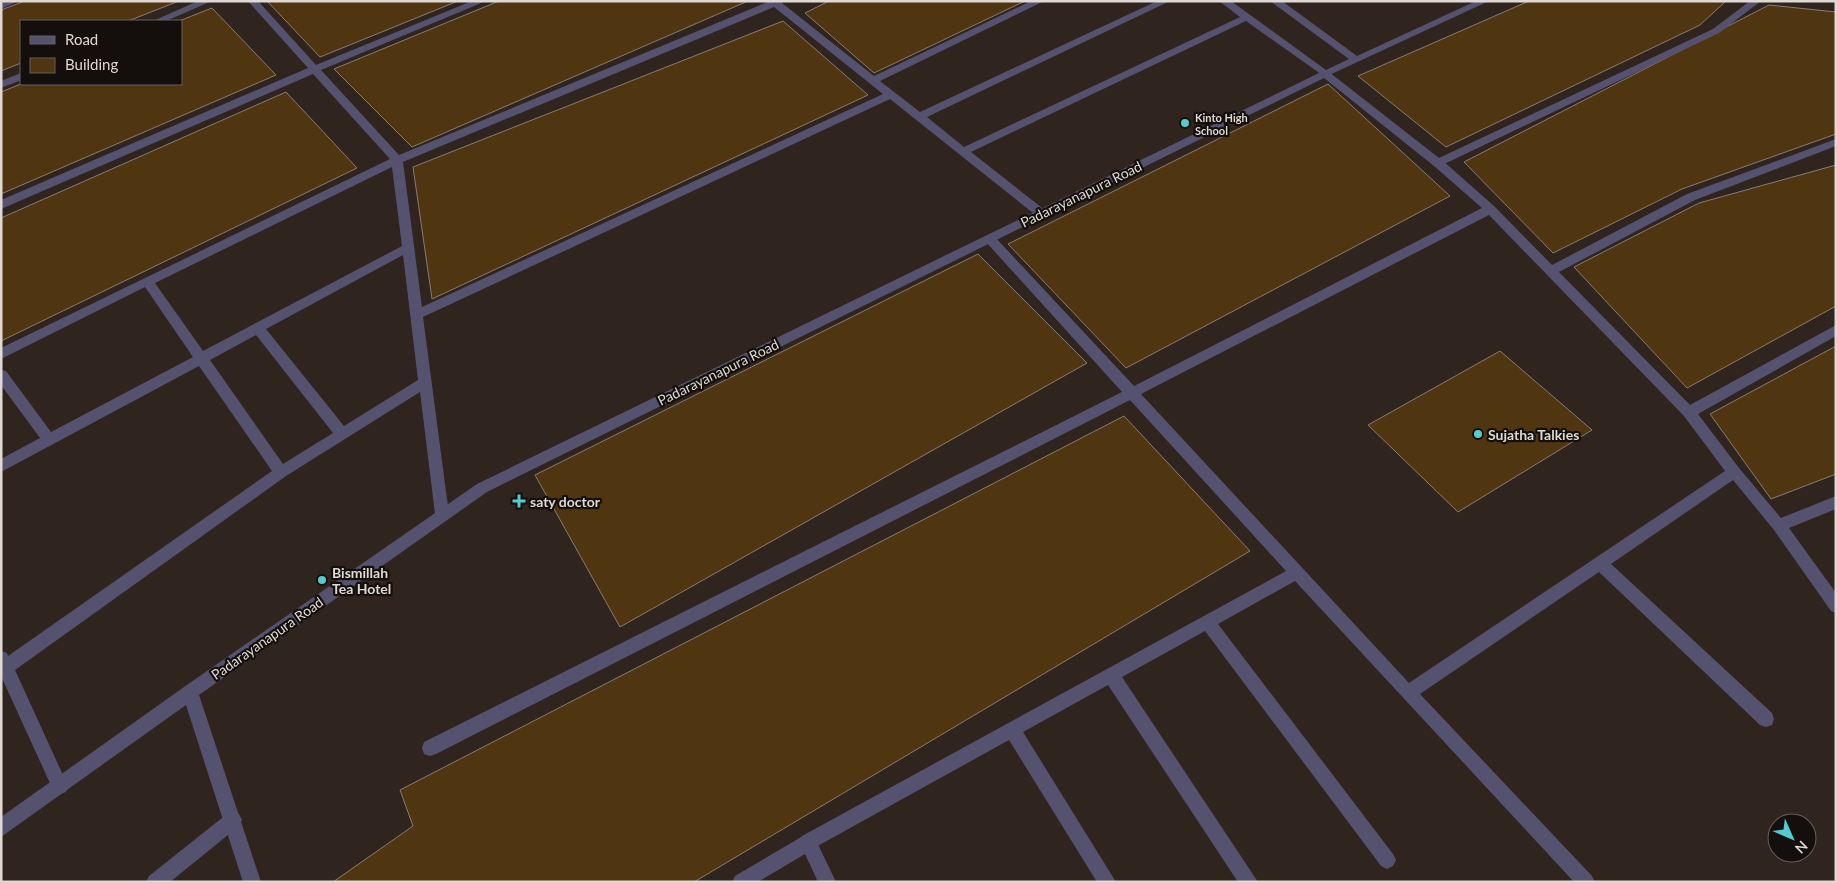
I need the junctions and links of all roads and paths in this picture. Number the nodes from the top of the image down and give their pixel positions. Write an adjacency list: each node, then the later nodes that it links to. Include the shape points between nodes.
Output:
1 (14, 1): 12 (street)
2 (207, 1): 14 (street)
3 (253, 1): 16 (street)
4 (481, 1): 16 (street)
5 (1039, 1): 19 (street)
6 (1165, 1): 22 (street)
7 (1224, 1): 13 (street)
8 (1275, 1): 15 (street)
9 (1484, 1): 15 (street, Padarayanapura Road)
10 (1756, 1): 26 (street, via 1716,31)
11 (777, 2): 19 (street); 25 (street)
12 (1, 6)
13 (1247, 17): 17 (street); 24 (street)
14 (160, 20)
15 (1355, 59): 17 (street, Padarayanapura Road)
16 (315, 69): 25 (street); 27 (street)
17 (1325, 74): 26 (street); 29 (street, Padarayanapura Road)
18 (20, 76): 20 (street)
19 (874, 80): 21 (street)
20 (1, 84)
21 (892, 94): 22 (street); 34 (street)
22 (918, 117): 24 (street)
23 (1836, 142): 32 (street, via 1691,197)
24 (965, 151): 29 (street)
25 (397, 160): 31 (street); 33 (street)
26 (1438, 163): 28 (street)
27 (1, 205)
28 (1490, 209): 32 (street); 41 (street)
29 (1042, 214): 30 (street, Padarayanapura Road)
30 (990, 239): 41 (street); 49 (street, Padarayanapura Road, via 482,488)
31 (408, 247): 34 (street); 35 (street)
32 (1551, 271): 42 (street)
33 (147, 281): 37 (street); 38 (street)
34 (417, 315): 40 (street)
35 (258, 328): 38 (street); 43 (street)
36 (1836, 330): 42 (street)
37 (1, 354)
38 (201, 358): 44 (street); 46 (street)
39 (1, 375): 44 (street)
40 (426, 382): 43 (street); 49 (street)
41 (1132, 394): 52 (street); 61 (street)
42 (1688, 412): 47 (street)
43 (342, 434): 46 (street)
44 (48, 440): 45 (street)
45 (1, 466)
46 (281, 472): 55 (street)
47 (1734, 472): 50 (street); 51 (street)
48 (1836, 502): 50 (street)
49 (442, 514): 57 (street, Padarayanapura Road)
50 (1779, 526): 53 (street)
51 (1600, 562): 58 (street); 59 (street)
52 (1297, 572): 54 (street); 58 (street)
53 (1836, 606)
54 (1207, 621): 56 (street); 66 (street)
55 (4, 662): 62 (street)
56 (1110, 675): 60 (street); 72 (street)
57 (190, 692): 62 (street, Padarayanapura Road); 63 (street)
58 (1408, 693): 73 (street)
59 (1766, 719)
60 (1011, 729): 65 (street); 71 (street)
61 (430, 748)
62 (60, 786): 64 (street, Padarayanapura Road)
63 (233, 820): 67 (street); 68 (street)
64 (1, 828)
65 (808, 842): 69 (street); 70 (street)
66 (1387, 860)
67 (155, 882)
68 (252, 882)
69 (741, 882)
70 (827, 882)
71 (1107, 882)
72 (1249, 882)
73 (1586, 882)

